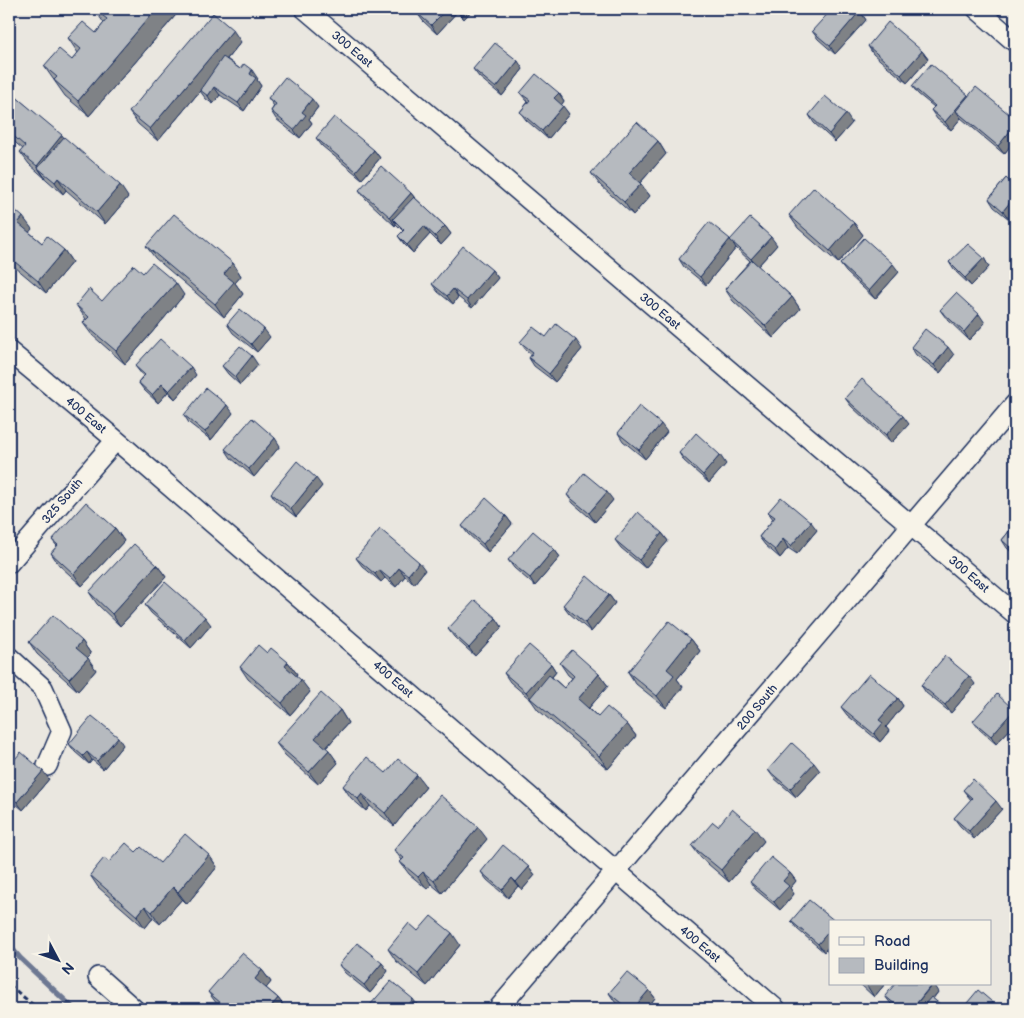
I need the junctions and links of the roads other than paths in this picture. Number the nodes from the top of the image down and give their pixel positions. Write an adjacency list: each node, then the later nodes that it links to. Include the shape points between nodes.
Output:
1 (305, 9): 7 (street, 300 East)
2 (976, 9): 3 (street)
3 (1015, 42)
4 (9, 351): 6 (street, 400 East)
5 (1015, 404): 7 (street, 200 South)
6 (116, 440): 8 (street, 325 South); 12 (street, 400 East)
7 (912, 525): 9 (street, 300 East); 12 (street, 200 South)
8 (9, 563)
9 (1015, 614)
10 (9, 657): 11 (street, via 43,688 62,731)
11 (47, 766)
12 (616, 873): 15 (street, 200 South); 16 (street, 400 East)
13 (98, 977): 14 (street)
14 (134, 1009)
15 (498, 1009)
16 (776, 1009)

